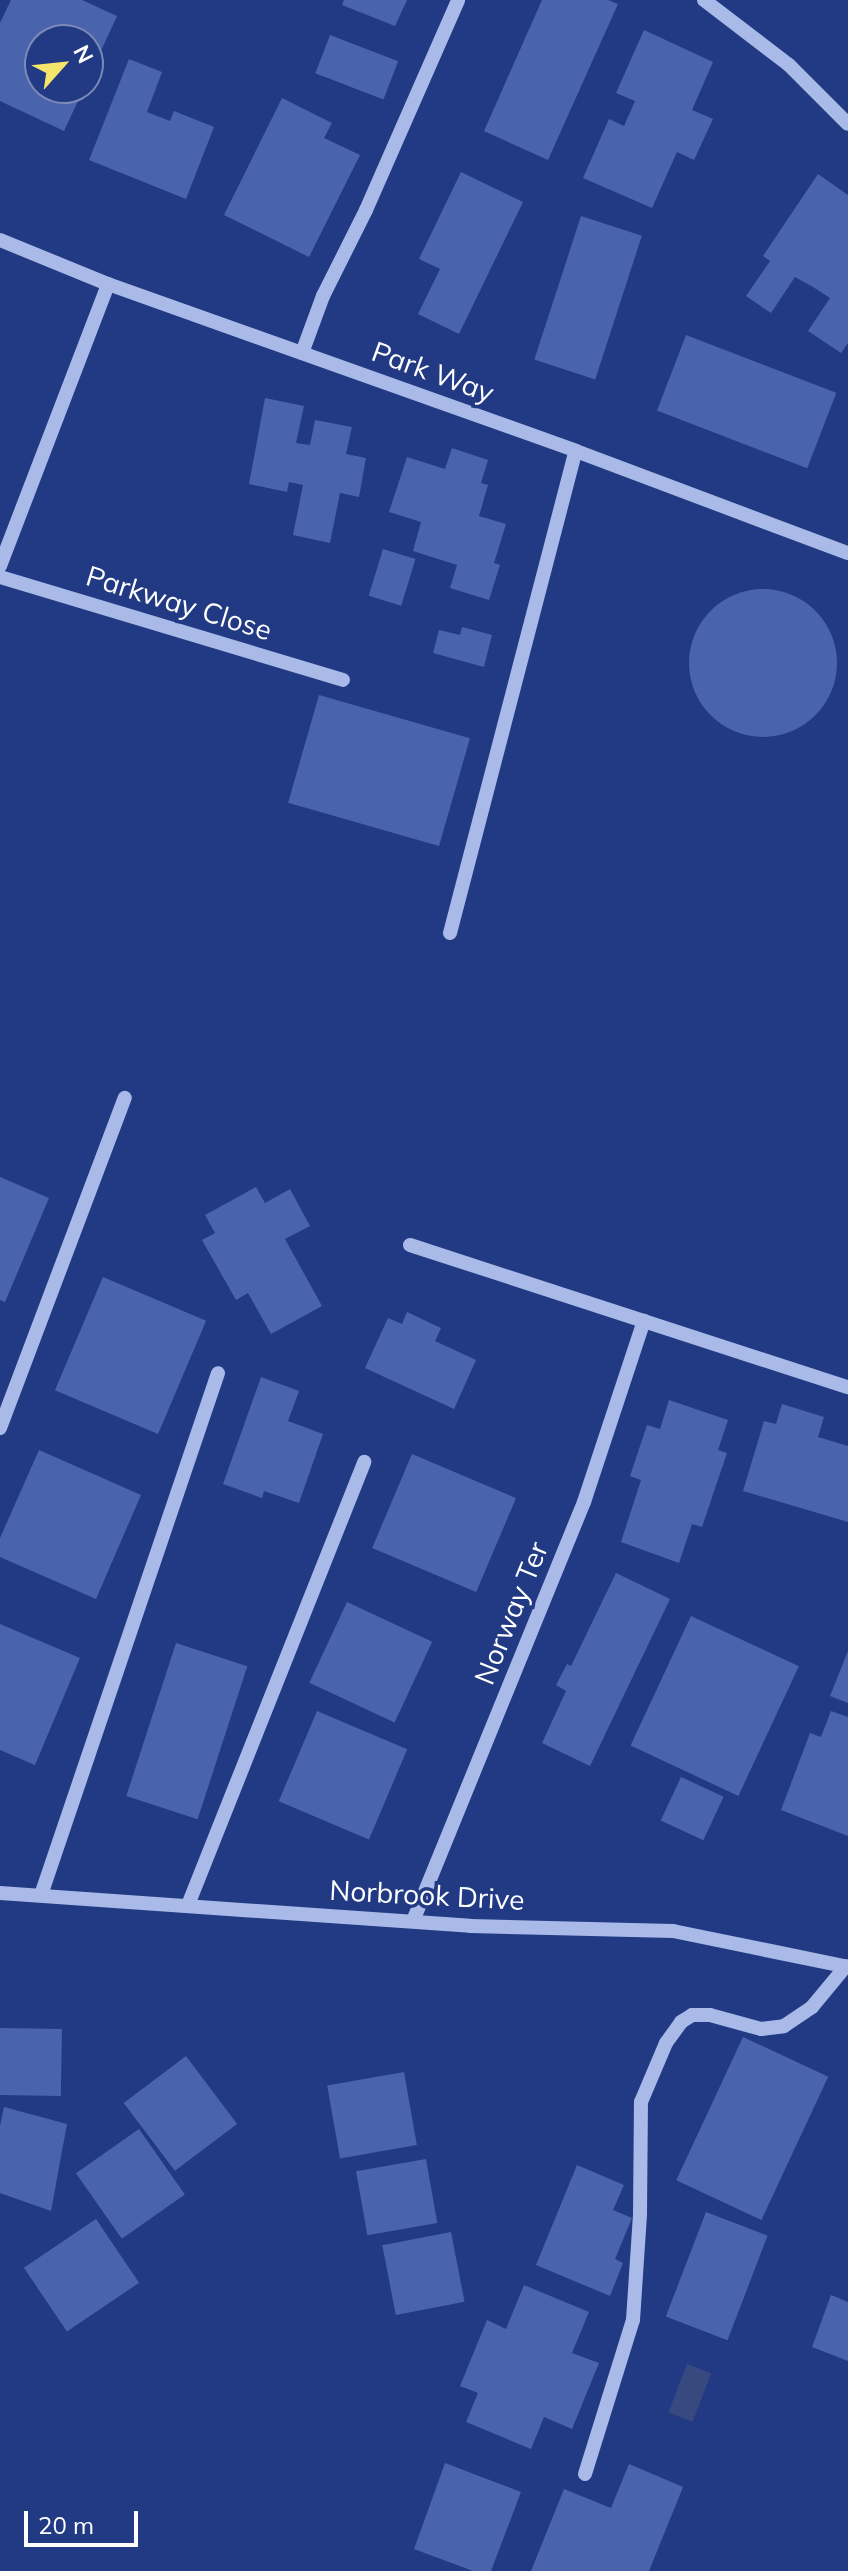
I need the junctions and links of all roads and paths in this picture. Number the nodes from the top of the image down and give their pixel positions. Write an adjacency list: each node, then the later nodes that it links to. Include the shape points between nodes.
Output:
1 (458, 0): 6 (street)
2 (704, 0): 3 (street, via 789,65)
3 (848, 124)
4 (0, 240): 5 (street, Park Way)
5 (108, 284): 6 (street, Park Way); 9 (street)
6 (302, 353): 7 (street, Park Way)
7 (576, 451): 8 (street, Park Way); 12 (street)
8 (848, 553)
9 (0, 566)
10 (0, 577): 11 (street, Parkway Close)
11 (343, 680)
12 (450, 933)
13 (125, 1098): 18 (street)
14 (410, 1245): 15 (street)
15 (644, 1321): 17 (street); 23 (street, Norway Ter, via 584,1502)
16 (218, 1373): 21 (street)
17 (848, 1387)
18 (0, 1428)
19 (364, 1462): 22 (street)
20 (0, 1893): 21 (street, Norbrook Drive)
21 (41, 1895): 22 (street, Norbrook Drive)
22 (188, 1905): 23 (street, Norbrook Drive)
23 (413, 1921): 24 (street, Norbrook Drive, via 673,1931)
24 (847, 1966): 25 (street, via 812,2007 784,2026 761,2029 692,2015 666,2043 641,2102 633,2320)
25 (585, 2474)

